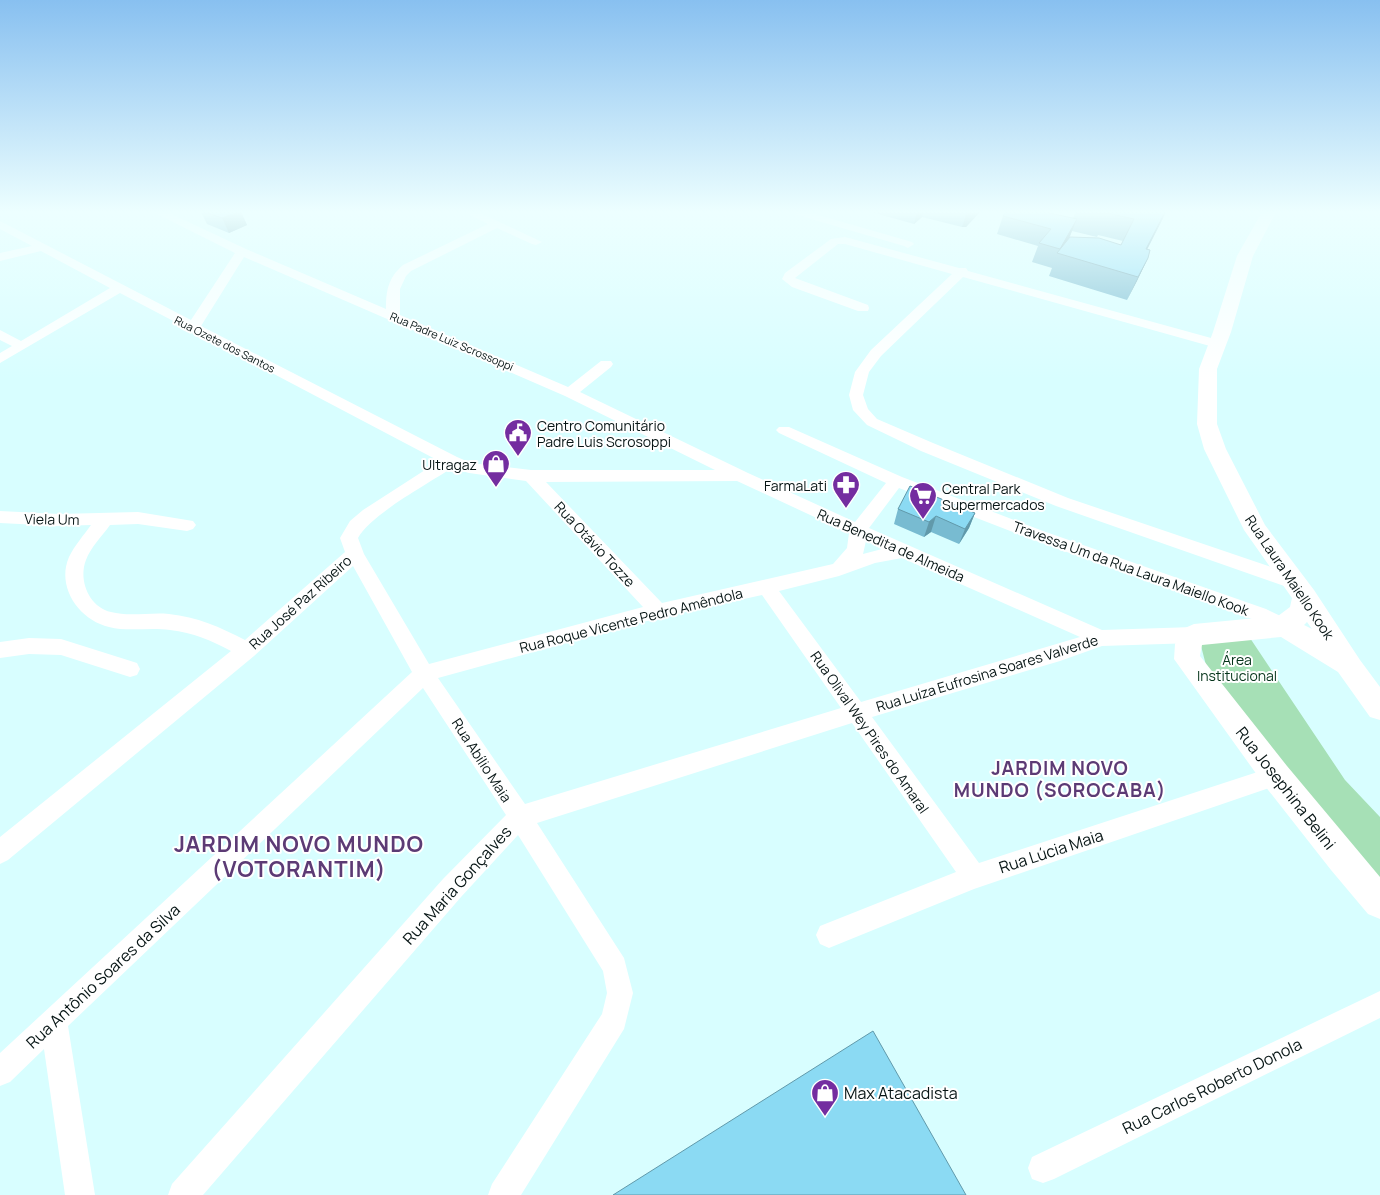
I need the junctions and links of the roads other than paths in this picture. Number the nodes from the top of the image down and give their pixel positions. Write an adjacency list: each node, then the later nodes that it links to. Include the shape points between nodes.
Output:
1 (81, 268): 11 (street, Rua Ozete dos Santos)
2 (232, 268): 14 (street)
3 (279, 268): 13 (street, Rua Padre Luiz Scrossoppi)
4 (407, 268): 13 (street, via 398,274 394,282)
5 (800, 268): 12 (street, via 788,279)
6 (946, 268): 9 (street)
7 (991, 268): 10 (street)
8 (1241, 268): 16 (main road, Rua Laura Maiello Kook)
9 (962, 272): 16 (street); 36 (street, via 876,353 862,372 856,395 861,410 872,422 1062,502)
10 (1007, 272)
11 (119, 288): 14 (street, Rua Ozete dos Santos); 17 (street)
12 (864, 308)
13 (393, 316): 20 (street, Rua Padre Luiz Scrossoppi)
14 (193, 327): 23 (street, Rua Ozete dos Santos)
15 (0, 334): 17 (street)
16 (1218, 335): 36 (main road, Rua Laura Maiello Kook, via 1208,369 1207,424 1215,449 1256,530)
17 (21, 346): 18 (street)
18 (0, 359)
19 (606, 364): 20 (street)
20 (570, 393): 22 (street, Rua Padre Luiz Scrossoppi)
21 (784, 430): 27 (street, Travessa Um da Rua Laura Maiello Kook)
22 (684, 448): 25 (street, via 674,465); 26 (street, Rua Padre Luiz Scrossoppi)
23 (451, 461): 24 (street, via 469,468); 33 (street, Rua José Paz Ribeiro, via 356,525 349,538)
24 (531, 476): 25 (street); 37 (street, Rua Otávio Tozze)
25 (660, 476): 26 (street)
26 (742, 476): 31 (street, Rua Benedita de Almeida)
27 (896, 481): 31 (street); 39 (street, Travessa Um da Rua Laura Maiello Kook, via 1260,614)
28 (0, 517): 29 (street, Viela Um)
29 (105, 519): 30 (street, Viela Um, via 138,518); 44 (street, via 77,558 74,580 79,595 92,612 110,620 169,622 206,629)
30 (187, 525)
31 (858, 530): 32 (street, Rua Benedita de Almeida); 34 (street, via 856,550)
32 (902, 551): 34 (street, Rua Roque Vicente Pedro Amêndola); 38 (street, Rua Benedita de Almeida)
33 (355, 554): 44 (street, Rua José Paz Ribeiro); 48 (street, Rua Abílio Maia)
34 (839, 569): 35 (street, Rua Roque Vicente Pedro Amêndola)
35 (766, 587): 37 (street, Rua Roque Vicente Pedro Amêndola); 51 (street, Rua Olival Wey Pires do Amaral)
36 (1299, 590): 39 (main road, via 1302,612); 49 (main road, Rua Laura Maiello Kook)
37 (658, 611): 48 (street, Rua Roque Vicente Pedro Amêndola)
38 (1041, 612): 42 (street, Rua Benedita de Almeida); 45 (street, Rua Benedita de Almeida, via 1062,627 1065,633 1065,644)
39 (1284, 626): 40 (main road); 49 (main road)
40 (1194, 635): 41 (street); 47 (main road, Rua Josephina Belini, via 1187,659)
41 (1149, 637): 42 (street, Rua Luíza Eufrosina Soares Valverde); 47 (street, Rua Josephina Belini, via 1173,650)
42 (1101, 638): 45 (street, Rua Luíza Eufrosina Soares Valverde)
43 (0, 650): 46 (street, via 28,646 61,647)
44 (247, 650): 54 (street, Rua José Paz Ribeiro)
45 (1060, 653): 51 (street, Rua Luíza Eufrosina Soares Valverde)
46 (130, 669)
47 (1196, 671): 52 (main road, Rua Josephina Belini)
48 (425, 673): 53 (street, Rua Abílio Maia); 59 (street, Rua Antônio Soares da Silva)
49 (1365, 679): 50 (main road, Rua Laura Maiello Kook)
50 (1380, 708)
51 (856, 713): 53 (street, Rua Maria Gonçalves); 55 (street, Rua Olival Wey Pires do Amaral)
52 (1276, 776): 55 (street, Rua Lúcia Maia); 56 (main road, Rua Josephina Belini)
53 (520, 817): 63 (street, Rua Maria Gonçalves, via 452,888); 64 (street, Rua Abílio Maia, via 615,967 620,993 614,1019)
54 (0, 852)
55 (974, 877): 57 (street, Rua Lúcia Maia)
56 (1380, 902)
57 (829, 935)
58 (1380, 1004): 61 (street, Rua Carlos Roberto Donola)
59 (54, 1023): 60 (street, Rua Antônio Soares da Silva); 62 (street)
60 (0, 1072)
61 (1043, 1168)
62 (80, 1195)
63 (183, 1195)
64 (503, 1195)

